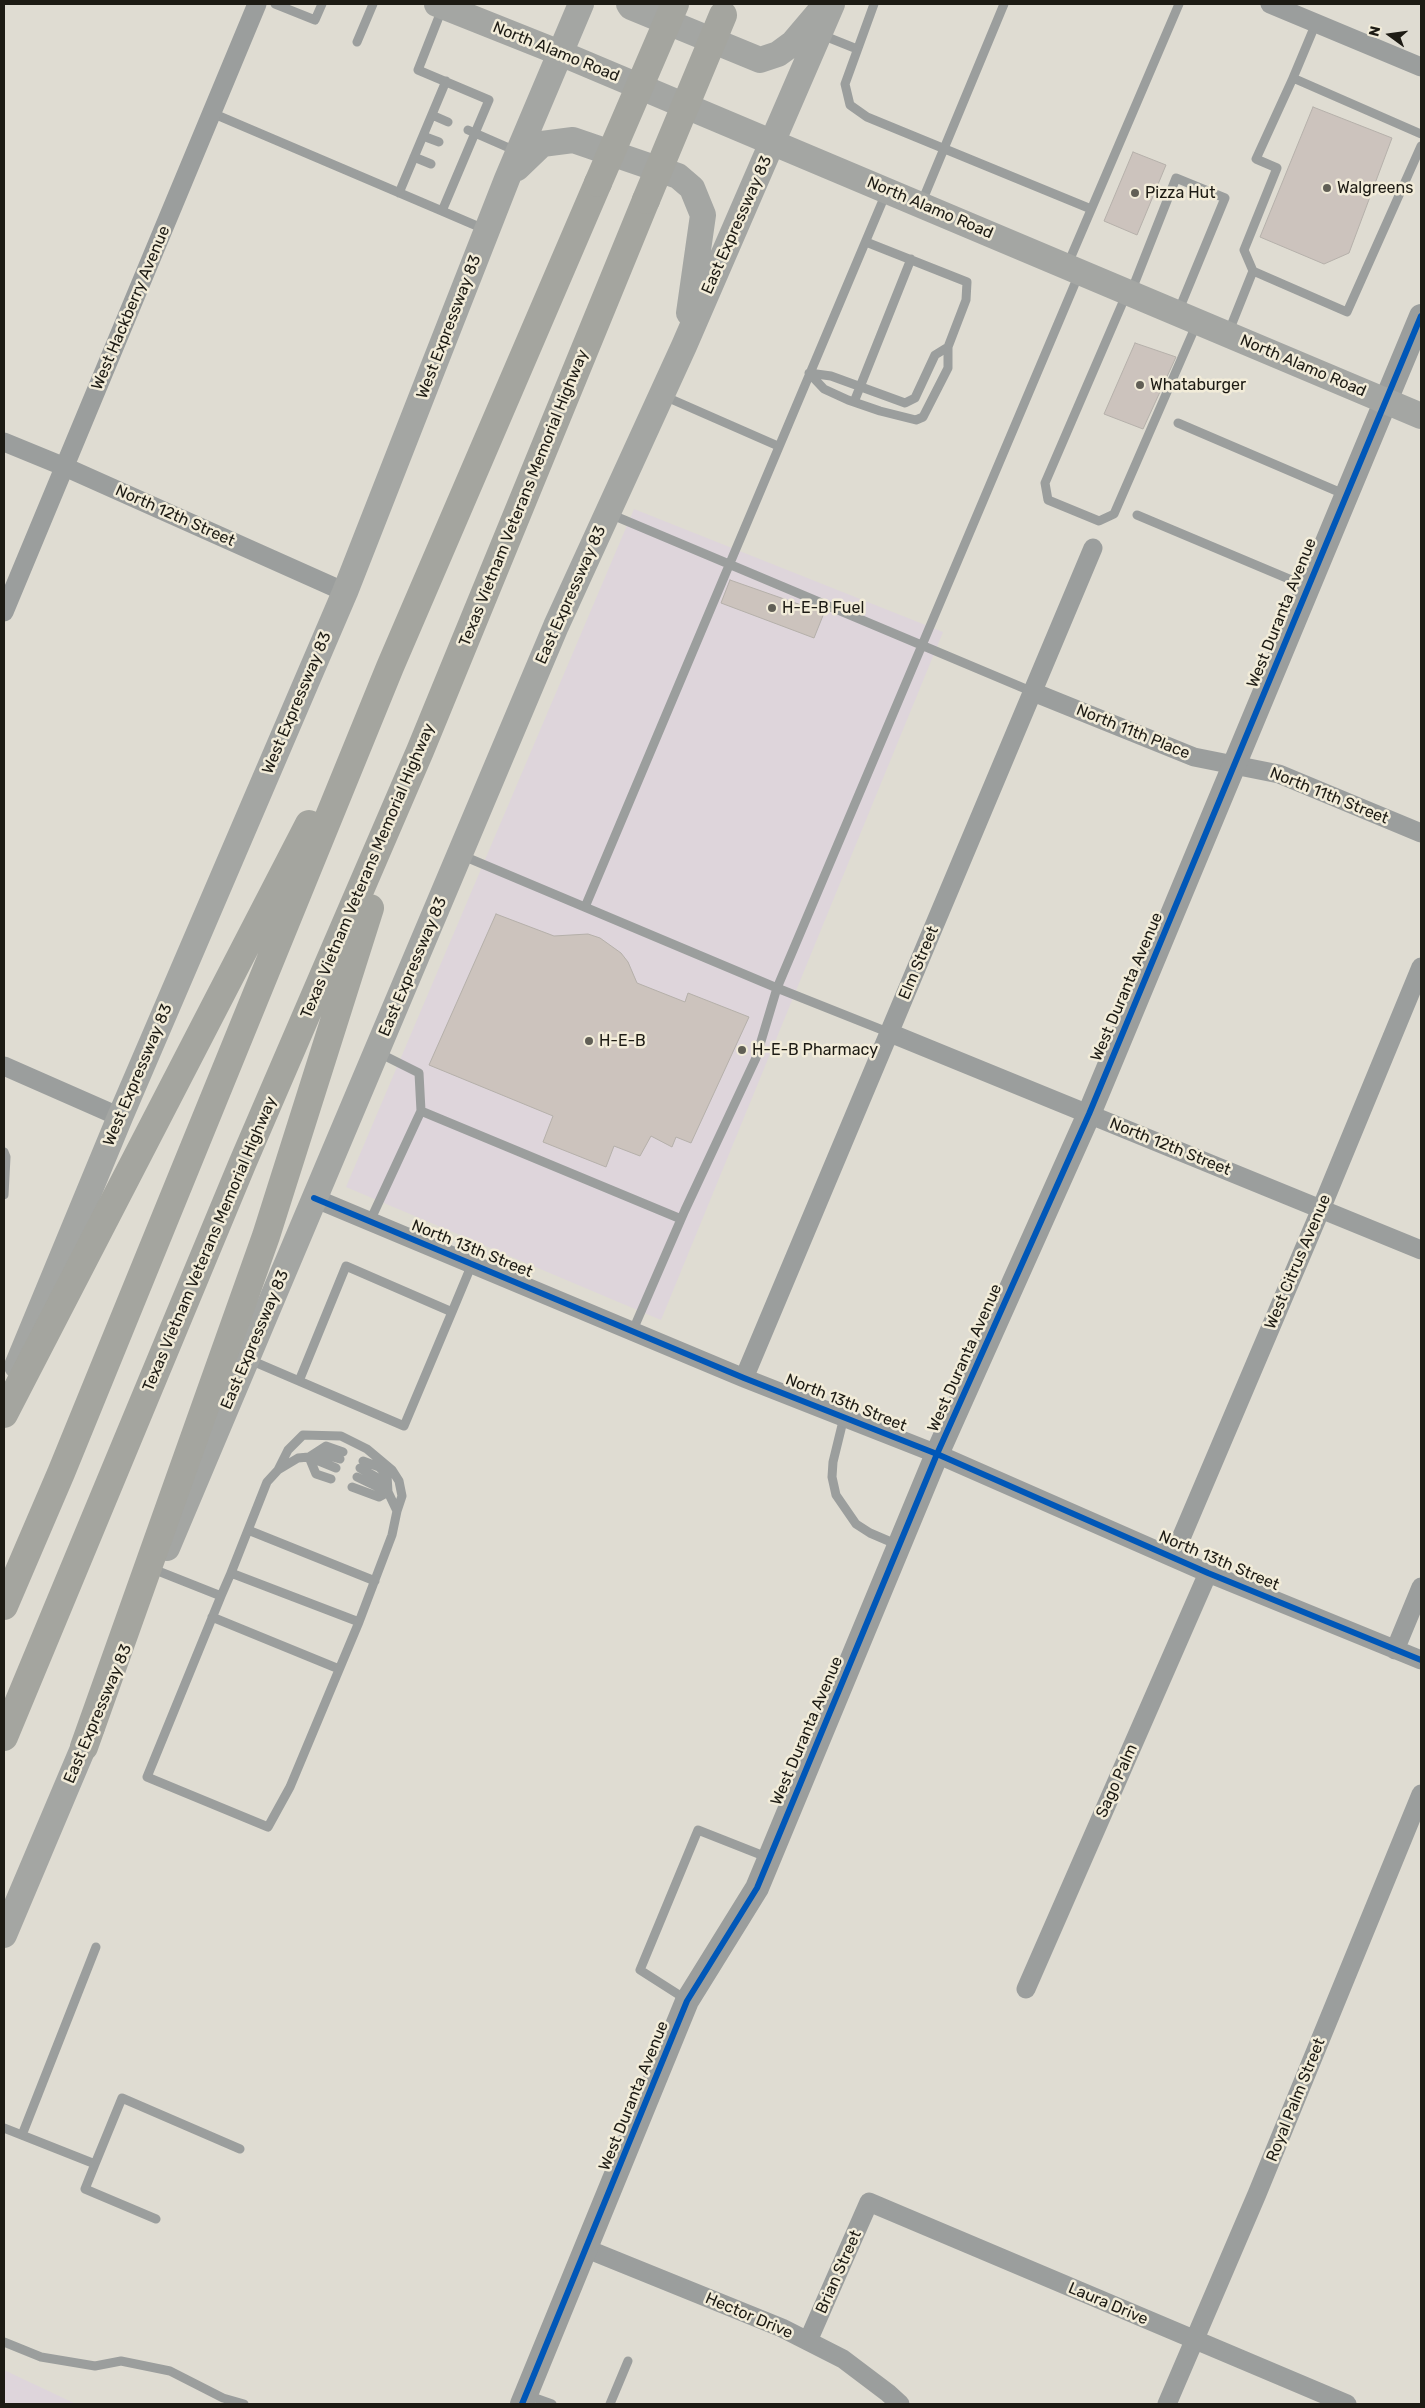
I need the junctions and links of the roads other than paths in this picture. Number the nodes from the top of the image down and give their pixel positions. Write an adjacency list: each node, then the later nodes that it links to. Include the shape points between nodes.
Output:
1 (258, 4): 24 (street, West Hackberry Avenue)
2 (275, 4): 3 (lane, via 315,20)
3 (322, 4)
4 (373, 4): 18 (lane)
5 (581, 4): 20 (main road, West Expressway 83)
6 (629, 4): 8 (main road, via 760,60 778,54 793,43)
7 (675, 4): 73 (highway, bridge)
8 (826, 4)
9 (832, 4): 17 (main road, East Expressway 83)
10 (874, 4): 19 (lane)
11 (1004, 4): 33 (lane)
12 (1179, 4): 41 (lane)
13 (1270, 4): 16 (street)
14 (444, 5): 20 (main road, North Alamo Road); 23 (lane, via 418,70)
15 (726, 9): 75 (highway, Texas Vietnam Veterans Memorial Highway, bridge)
16 (1316, 23): 21 (street); 22 (lane)
17 (819, 34): 19 (lane); 31 (main road, East Expressway 83)
18 (357, 42)
19 (857, 49): 33 (lane, via 845,84 850,105 867,117)
20 (560, 53): 31 (main road, North Alamo Road); 34 (main road, West Expressway 83)
21 (1421, 67)
22 (1293, 78): 28 (lane); 47 (lane, via 1256,158 1278,168 1244,250)
23 (446, 82): 25 (lane); 27 (lane, via 489,100)
24 (212, 113): 39 (lane); 63 (street, West Hackberry Avenue)
25 (432, 115): 26 (lane); 29 (lane)
26 (448, 122)
27 (472, 132): 34 (lane); 42 (lane)
28 (1421, 134)
29 (423, 136): 30 (lane); 35 (lane)
30 (439, 142)
31 (773, 142): 38 (main road, North Alamo Road); 52 (main road, East Expressway 83)
32 (1421, 146): 47 (lane, via 1347,312)
33 (944, 149): 40 (lane); 41 (lane)
34 (519, 152): 37 (main road, West Expressway 83)
35 (414, 157): 36 (lane); 39 (lane)
36 (431, 164)
37 (507, 179): 43 (main road, West Expressway 83); 52 (main road, via 542,144 573,140 678,176 692,188 702,215)
38 (887, 190): 40 (main road, North Alamo Road); 44 (lane)
39 (399, 193): 42 (lane)
40 (921, 204): 46 (main road, North Alamo Road)
41 (1091, 209): 46 (lane)
42 (442, 211): 43 (lane)
43 (487, 231): 70 (main road, West Expressway 83)
44 (866, 242): 45 (lane); 54 (lane)
45 (911, 259): 53 (lane, via 967,282 966,300); 55 (lane)
46 (1073, 268): 48 (main road, North Alamo Road); 72 (lane)
47 (1253, 272): 51 (lane)
48 (1129, 292): 49 (main road, North Alamo Road); 49 (lane, via 1176,178 1225,198); 49 (lane, via 1044,483 1048,500 1100,521 1114,514)
49 (1188, 317): 51 (main road, North Alamo Road)
50 (1421, 318): 57 (street, West Duranta Avenue)
51 (1228, 334): 57 (main road, North Alamo Road)
52 (684, 346): 56 (main road, East Expressway 83)
53 (948, 347): 55 (lane, via 935,355 916,398 905,403); 58 (lane, via 948,368 923,417 916,420)
54 (809, 373): 55 (lane, via 831,376); 58 (lane, via 824,388); 62 (lane)
55 (860, 387): 58 (lane)
56 (662, 395): 62 (lane); 65 (main road, East Expressway 83)
57 (1385, 401): 59 (main road, North Alamo Road); 64 (street, West Duranta Avenue)
58 (854, 402)
59 (1421, 416)
60 (1178, 423): 64 (lane)
61 (4, 442): 63 (street, North 12th Street)
62 (778, 446): 68 (lane)
63 (65, 467): 70 (street, North 12th Street); 71 (street, West Hackberry Avenue)
64 (1346, 495): 69 (street, West Duranta Avenue)
65 (608, 513): 68 (lane); 78 (main road, East Expressway 83, via 556,626)
66 (1137, 515): 69 (lane)
67 (1093, 548): 74 (street, Elm Street)
68 (729, 564): 72 (lane); 79 (lane)
69 (1308, 587): 76 (street, West Duranta Avenue)
70 (345, 592): 87 (main road, West Expressway 83)
71 (4, 612)
72 (922, 644): 74 (lane); 81 (lane)
73 (390, 667): 102 (highway); 122 (highway)
74 (1033, 692): 76 (street, North 11th Place, via 1194,756); 82 (street, Elm Street)
75 (420, 751): 128 (highway, Texas Vietnam Veterans Memorial Highway, via 243,1162); 129 (highway, via 266,1236)
76 (1235, 764): 77 (street, North 11th Street, via 1279,774); 86 (street, West Duranta Avenue)
77 (1421, 833)
78 (461, 854): 79 (lane); 83 (main road, East Expressway 83)
79 (585, 907): 81 (lane)
80 (1421, 967): 91 (street, West Citrus Avenue)
81 (777, 988): 82 (lane); 92 (lane, via 756,1058)
82 (890, 1033): 86 (street, North 12th Street); 99 (street, Elm Street)
83 (376, 1052): 85 (lane, via 419,1073); 90 (main road, East Expressway 83)
84 (4, 1066): 87 (street)
85 (421, 1110): 92 (lane); 93 (lane)
86 (1089, 1114): 91 (street, North 12th Street); 104 (street, West Duranta Avenue)
87 (120, 1117): 101 (main road, West Expressway 83, via 13,1365)
88 (4, 1152): 89 (lane)
89 (4, 1195)
90 (314, 1198): 93 (street, North 13th Street); 98 (main road, East Expressway 83)
91 (1322, 1209): 94 (street, North 12th Street); 115 (street, West Citrus Avenue)
92 (681, 1218): 97 (lane)
93 (370, 1221): 95 (street, North 13th Street)
94 (1421, 1250)
95 (472, 1264): 96 (lane); 97 (street, North 13th Street)
96 (452, 1312): 100 (lane, via 404,1426); 100 (lane, via 346,1266)
97 (634, 1330): 99 (street, North 13th Street)
98 (247, 1359): 100 (lane); 116 (main road, East Expressway 83)
99 (744, 1378): 103 (street, North 13th Street)
100 (299, 1381)
101 (4, 1397)
102 (4, 1414)
103 (844, 1418): 104 (street, North 13th Street); 114 (lane, via 833,1462 836,1495 856,1524 870,1534)
104 (937, 1454): 114 (street, West Duranta Avenue); 115 (street, North 13th Street)
105 (342, 1456): 106 (lane, via 322,1454)
106 (309, 1458): 107 (lane); 108 (lane, via 298,1458); 109 (lane, via 316,1474)
107 (336, 1468)
108 (278, 1470): 112 (lane, via 288,1450 304,1435 340,1436 367,1448 392,1470 399,1481 402,1496); 113 (lane, via 267,1482)
109 (331, 1478)
110 (352, 1487): 111 (lane, via 379,1497)
111 (388, 1492): 111 (lane, via 360,1468 379,1467 387,1474); 112 (lane)
112 (397, 1511): 119 (lane)
113 (248, 1530): 117 (lane); 119 (lane)
114 (899, 1546): 131 (street, West Duranta Avenue)
115 (1173, 1557): 118 (street, North 13th Street)
116 (158, 1571): 121 (lane); 129 (main road, East Expressway 83)
117 (231, 1573): 121 (lane); 124 (lane)
118 (1208, 1573): 125 (street, North 13th Street); 134 (street, Sago Palm)
119 (375, 1581): 124 (lane)
120 (1421, 1587): 125 (street)
121 (221, 1596): 123 (lane)
122 (4, 1606)
123 (212, 1617): 127 (lane); 127 (lane, via 147,1778 268,1827 290,1787)
124 (359, 1622): 127 (lane)
125 (1395, 1650): 126 (street, North 13th Street)
126 (1421, 1660)
127 (339, 1669)
128 (4, 1737)
129 (84, 1747): 132 (main road, East Expressway 83)
130 (1421, 1794): 143 (street, Royal Palm Street, via 1257,2194)
131 (769, 1858): 135 (street, West Duranta Avenue, via 757,1888); 135 (lane, via 698,1830 640,1970)
132 (4, 1935)
133 (96, 1947): 137 (lane)
134 (1026, 1989)
135 (687, 2001): 142 (street, West Duranta Avenue)
136 (4, 2128): 137 (lane)
137 (22, 2135): 139 (lane)
138 (240, 2148): 139 (lane, via 122,2098)
139 (95, 2164): 141 (lane, via 84,2190)
140 (870, 2202): 143 (street, Laura Drive); 144 (street, Brian Street)
141 (156, 2219)
142 (587, 2249): 144 (street, Hector Drive); 147 (street, West Duranta Avenue)
143 (1193, 2340): 152 (street, Royal Palm Street); 153 (street, Laura Drive)
144 (808, 2341): 151 (street, Hector Drive, via 843,2359)
145 (4, 2342): 148 (lane, via 41,2357 96,2366 121,2360 170,2371 223,2398)
146 (628, 2361): 150 (lane)
147 (524, 2399): 149 (lane)
148 (244, 2404)
149 (552, 2404)
150 (610, 2404)
151 (900, 2404)
152 (1167, 2404)
153 (1347, 2404)

